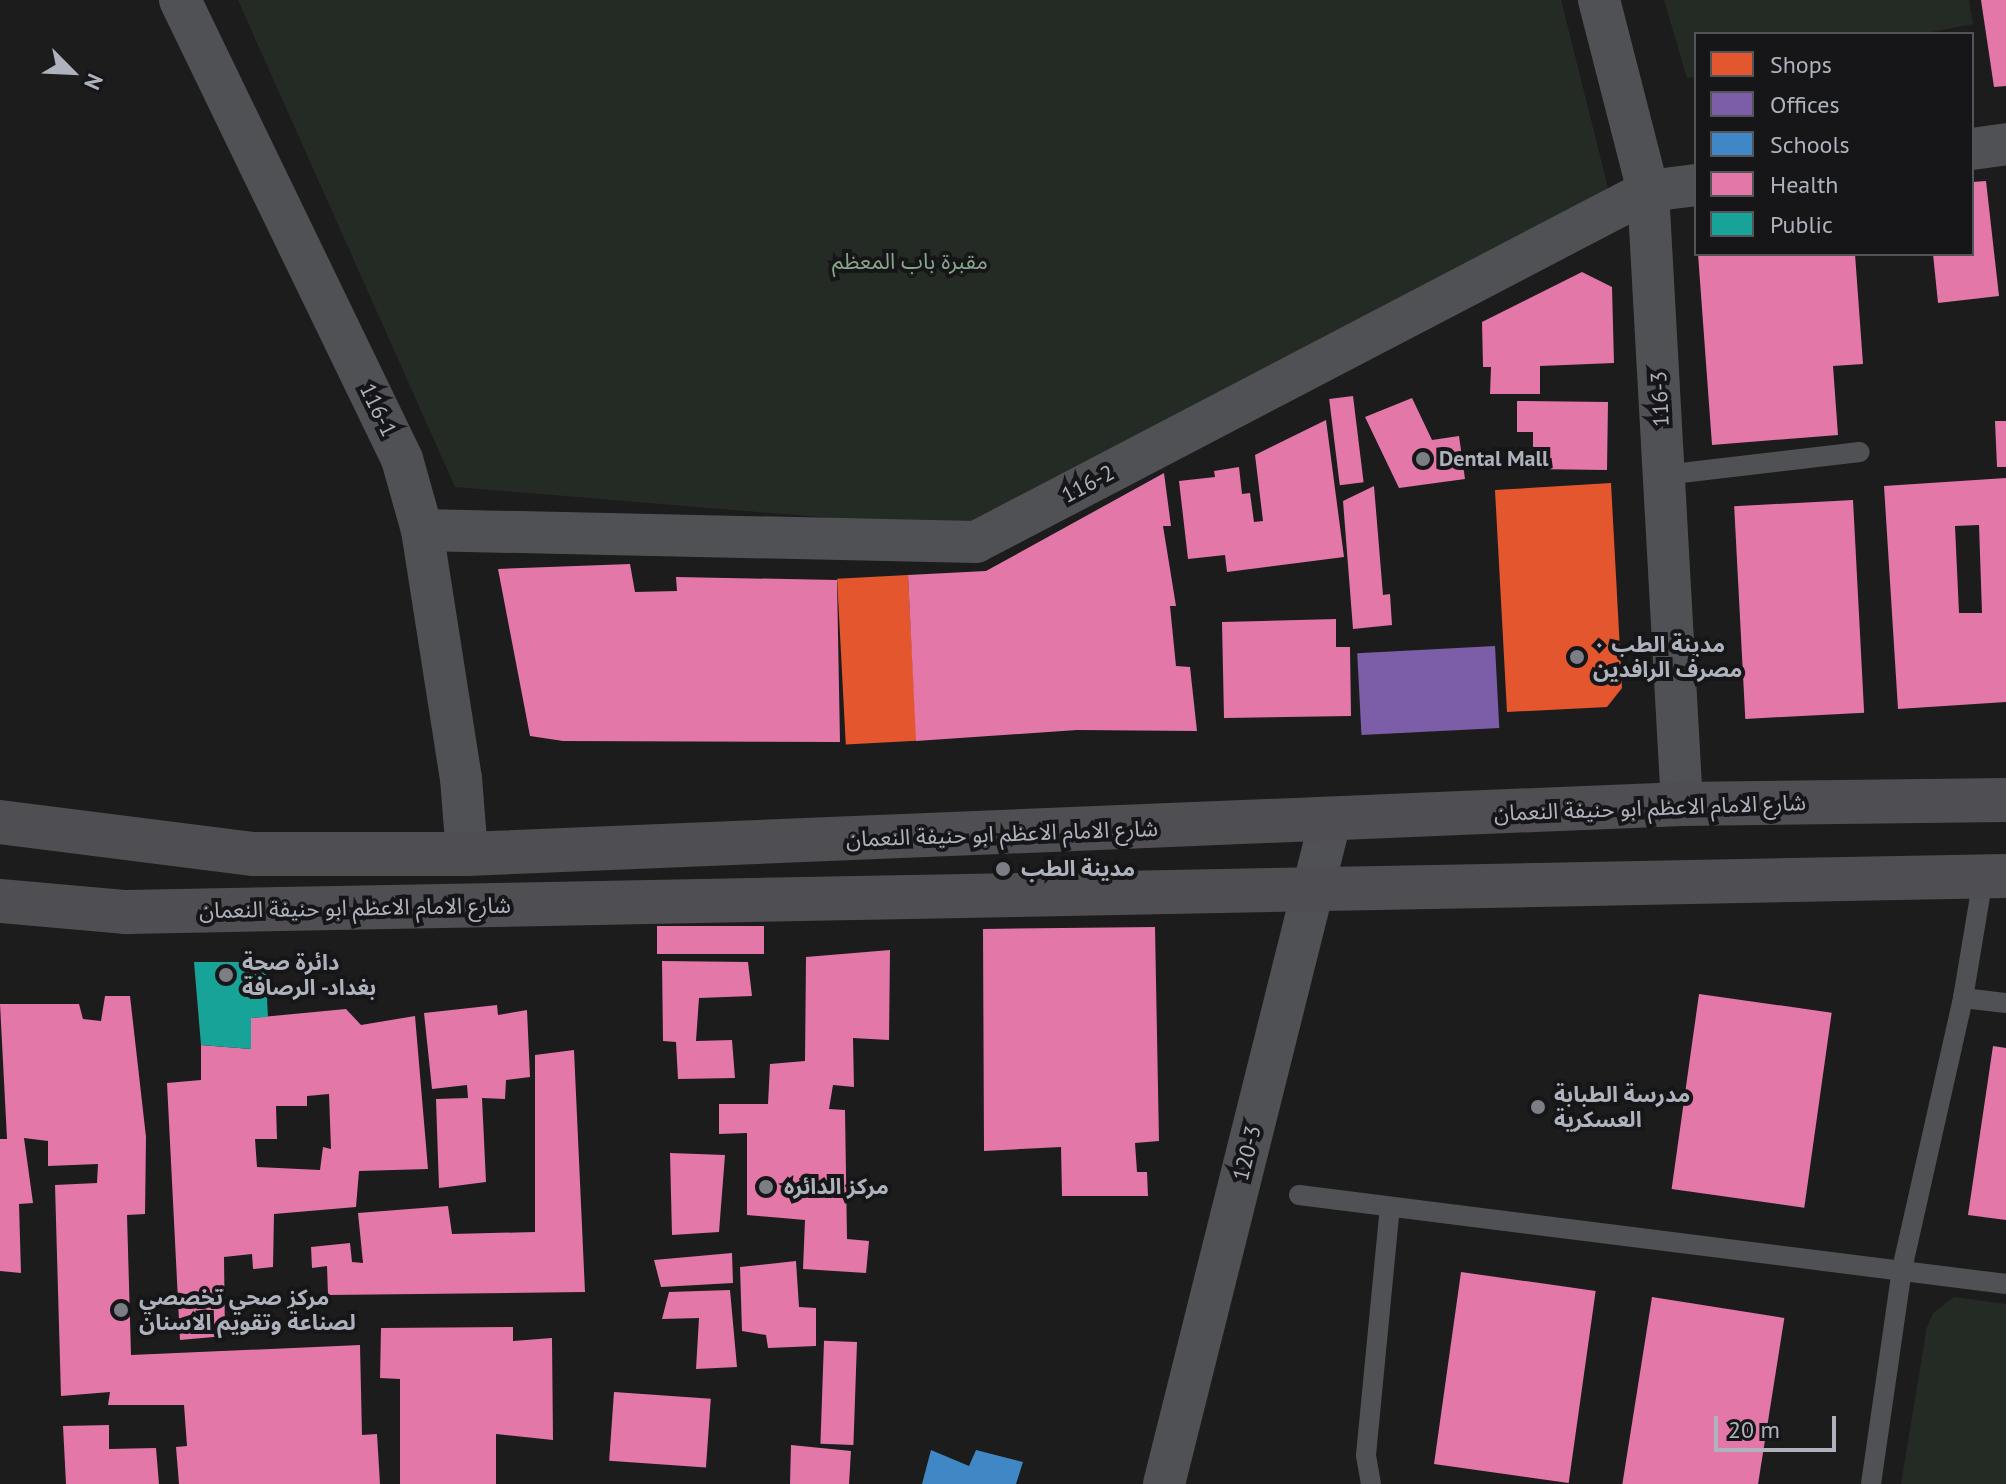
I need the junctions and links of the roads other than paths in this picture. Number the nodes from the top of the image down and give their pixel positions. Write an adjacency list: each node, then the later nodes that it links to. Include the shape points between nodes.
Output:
1 (180, 0): 9 (street, 116-1, via 402,459)
2 (1599, 0): 6 (street, 116-3)
3 (2006, 144): 4 (street)
4 (1974, 149)
5 (1694, 185): 6 (street, 116-2)
6 (1648, 191): 8 (street, 116-3); 9 (street, 116-2, via 976,542)
7 (1860, 452): 8 (lane)
8 (1664, 475): 11 (street, 116-3)
9 (422, 530): 14 (street, 116-1, via 461,778)
10 (2006, 800): 11 (main road, شارع الامام الاعظم ابو حنيفة النعمان)
11 (1682, 804): 12 (main road, شارع الامام الاعظم ابو حنيفة النعمان)
12 (1330, 821): 14 (main road, شارع الامام الاعظم ابو حنيفة النعمان); 16 (street, 120-3)
13 (0, 822): 14 (main road, شارع الامام الاعظم ابو حنيفة النعمان, via 254,854)
14 (467, 854)
15 (1994, 877): 16 (main road, شارع الامام الاعظم ابو حنيفة النعمان); 18 (lane)
16 (1313, 889): 17 (main road, شارع الامام الاعظم ابو حنيفة النعمان, via 127,912); 24 (street, 120-3)
17 (0, 901)
18 (1963, 998): 19 (lane); 22 (lane)
19 (2006, 1003)
20 (1299, 1195): 21 (lane)
21 (1390, 1208): 22 (lane); 25 (lane, via 1366,1455)
22 (1902, 1269): 23 (lane); 26 (lane)
23 (2006, 1284)
24 (1164, 1484)
25 (1371, 1484)
26 (1871, 1484)

